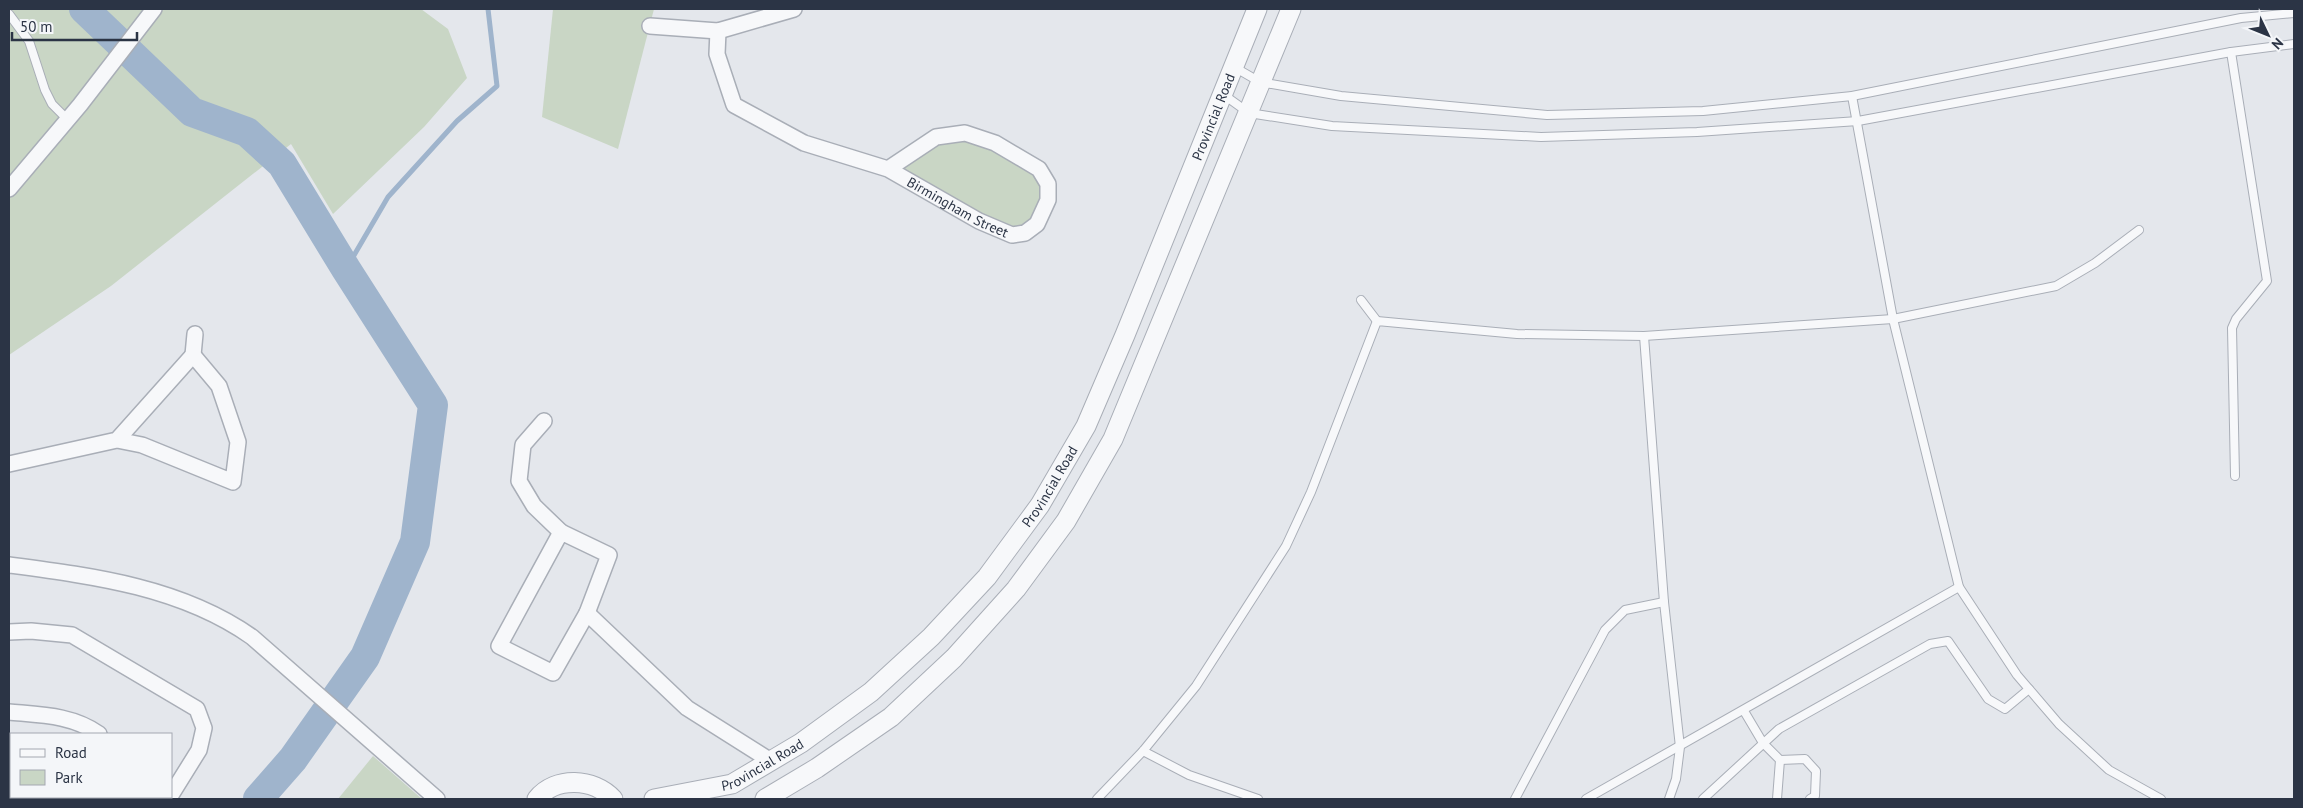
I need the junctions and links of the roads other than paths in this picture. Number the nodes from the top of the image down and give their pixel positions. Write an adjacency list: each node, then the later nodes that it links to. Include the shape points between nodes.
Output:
1 (794, 9): 8 (street)
2 (1257, 9): 11 (street, Provincial Road)
3 (1291, 9): 12 (street)
4 (153, 10): 16 (street)
5 (2294, 13): 14 (lane, via 2241,18)
6 (9, 14): 16 (lane, via 29,41 52,104)
7 (650, 26): 8 (street)
8 (718, 32): 18 (street, Birmingham Street, via 717,54 734,105 804,143)
9 (2294, 44): 10 (lane)
10 (2230, 52): 17 (lane); 30 (lane, via 2267,281 2232,328)
11 (1232, 66): 12 (lane); 13 (street, Provincial Road)
12 (1260, 82): 14 (lane, via 1341,96 1547,115 1703,111); 15 (street)
13 (1222, 94): 15 (lane); 32 (street, Provincial Road, via 1086,426 1040,504)
14 (1852, 96): 17 (lane)
15 (1250, 113): 17 (lane, via 1332,126 1541,137 1697,132); 34 (street, via 1113,439 1066,521)
16 (68, 120): 19 (street)
17 (1858, 121): 22 (lane)
18 (888, 169): 18 (street, Birmingham Street, via 979,221 1012,235 1025,233 1037,224 1048,200 1048,184 1038,169 994,143 965,133 936,137)
19 (9, 188)
20 (2139, 230): 22 (lane, via 2056,286)
21 (1361, 300): 23 (lane)
22 (1893, 319): 25 (lane); 35 (lane)
23 (1377, 321): 25 (lane, via 1517,334); 45 (lane, via 1311,492 1286,546 1196,686)
24 (195, 334): 26 (street)
25 (1644, 336): 36 (lane)
26 (193, 355): 28 (street); 28 (street, via 219,386 238,442 233,482 142,446)
27 (544, 421): 31 (street, via 523,445 519,481 534,506)
28 (117, 440): 29 (street)
29 (9, 464)
30 (2235, 476)
31 (561, 532): 37 (street, via 609,555); 37 (street, via 499,646 553,673)
32 (1004, 554): 34 (street); 47 (street, Provincial Road, via 932,637 872,692)
33 (9, 564): 49 (street, via 121,583 196,605 227,620 252,637)
34 (1030, 571): 53 (street, via 954,658 890,717 818,768)
35 (1959, 587): 39 (lane); 40 (lane)
36 (1664, 602): 44 (lane); 56 (lane, via 1625,610 1604,630)
37 (586, 613): 47 (street, via 687,708)
38 (9, 632): 48 (street, via 72,635 197,709 204,728 199,750)
39 (2029, 689): 43 (lane, via 2005,709 1988,699 1948,641 1930,644 1779,729); 62 (lane, via 2059,724 2109,770)
40 (1744, 711): 43 (lane); 44 (lane)
41 (9, 712): 42 (street, via 64,717)
42 (98, 733)
43 (1763, 744): 46 (lane); 59 (lane)
44 (1680, 747): 57 (lane); 58 (lane)
45 (1143, 751): 54 (lane); 55 (lane, via 1189,775)
46 (1780, 760): 60 (lane); 61 (lane, via 1805,759 1816,771 1815,796)
47 (771, 761): 52 (street, Provincial Road, via 732,784)
48 (172, 791)
49 (438, 799)
50 (537, 799): 51 (street, via 552,788 581,782 596,786)
51 (613, 799)
52 (654, 799)
53 (765, 799)
54 (1098, 799)
55 (1258, 799)
56 (1515, 799)
57 (1586, 799)
58 (1670, 799)
59 (1703, 799)
60 (1777, 799)
61 (1810, 799)
62 (2161, 799)

